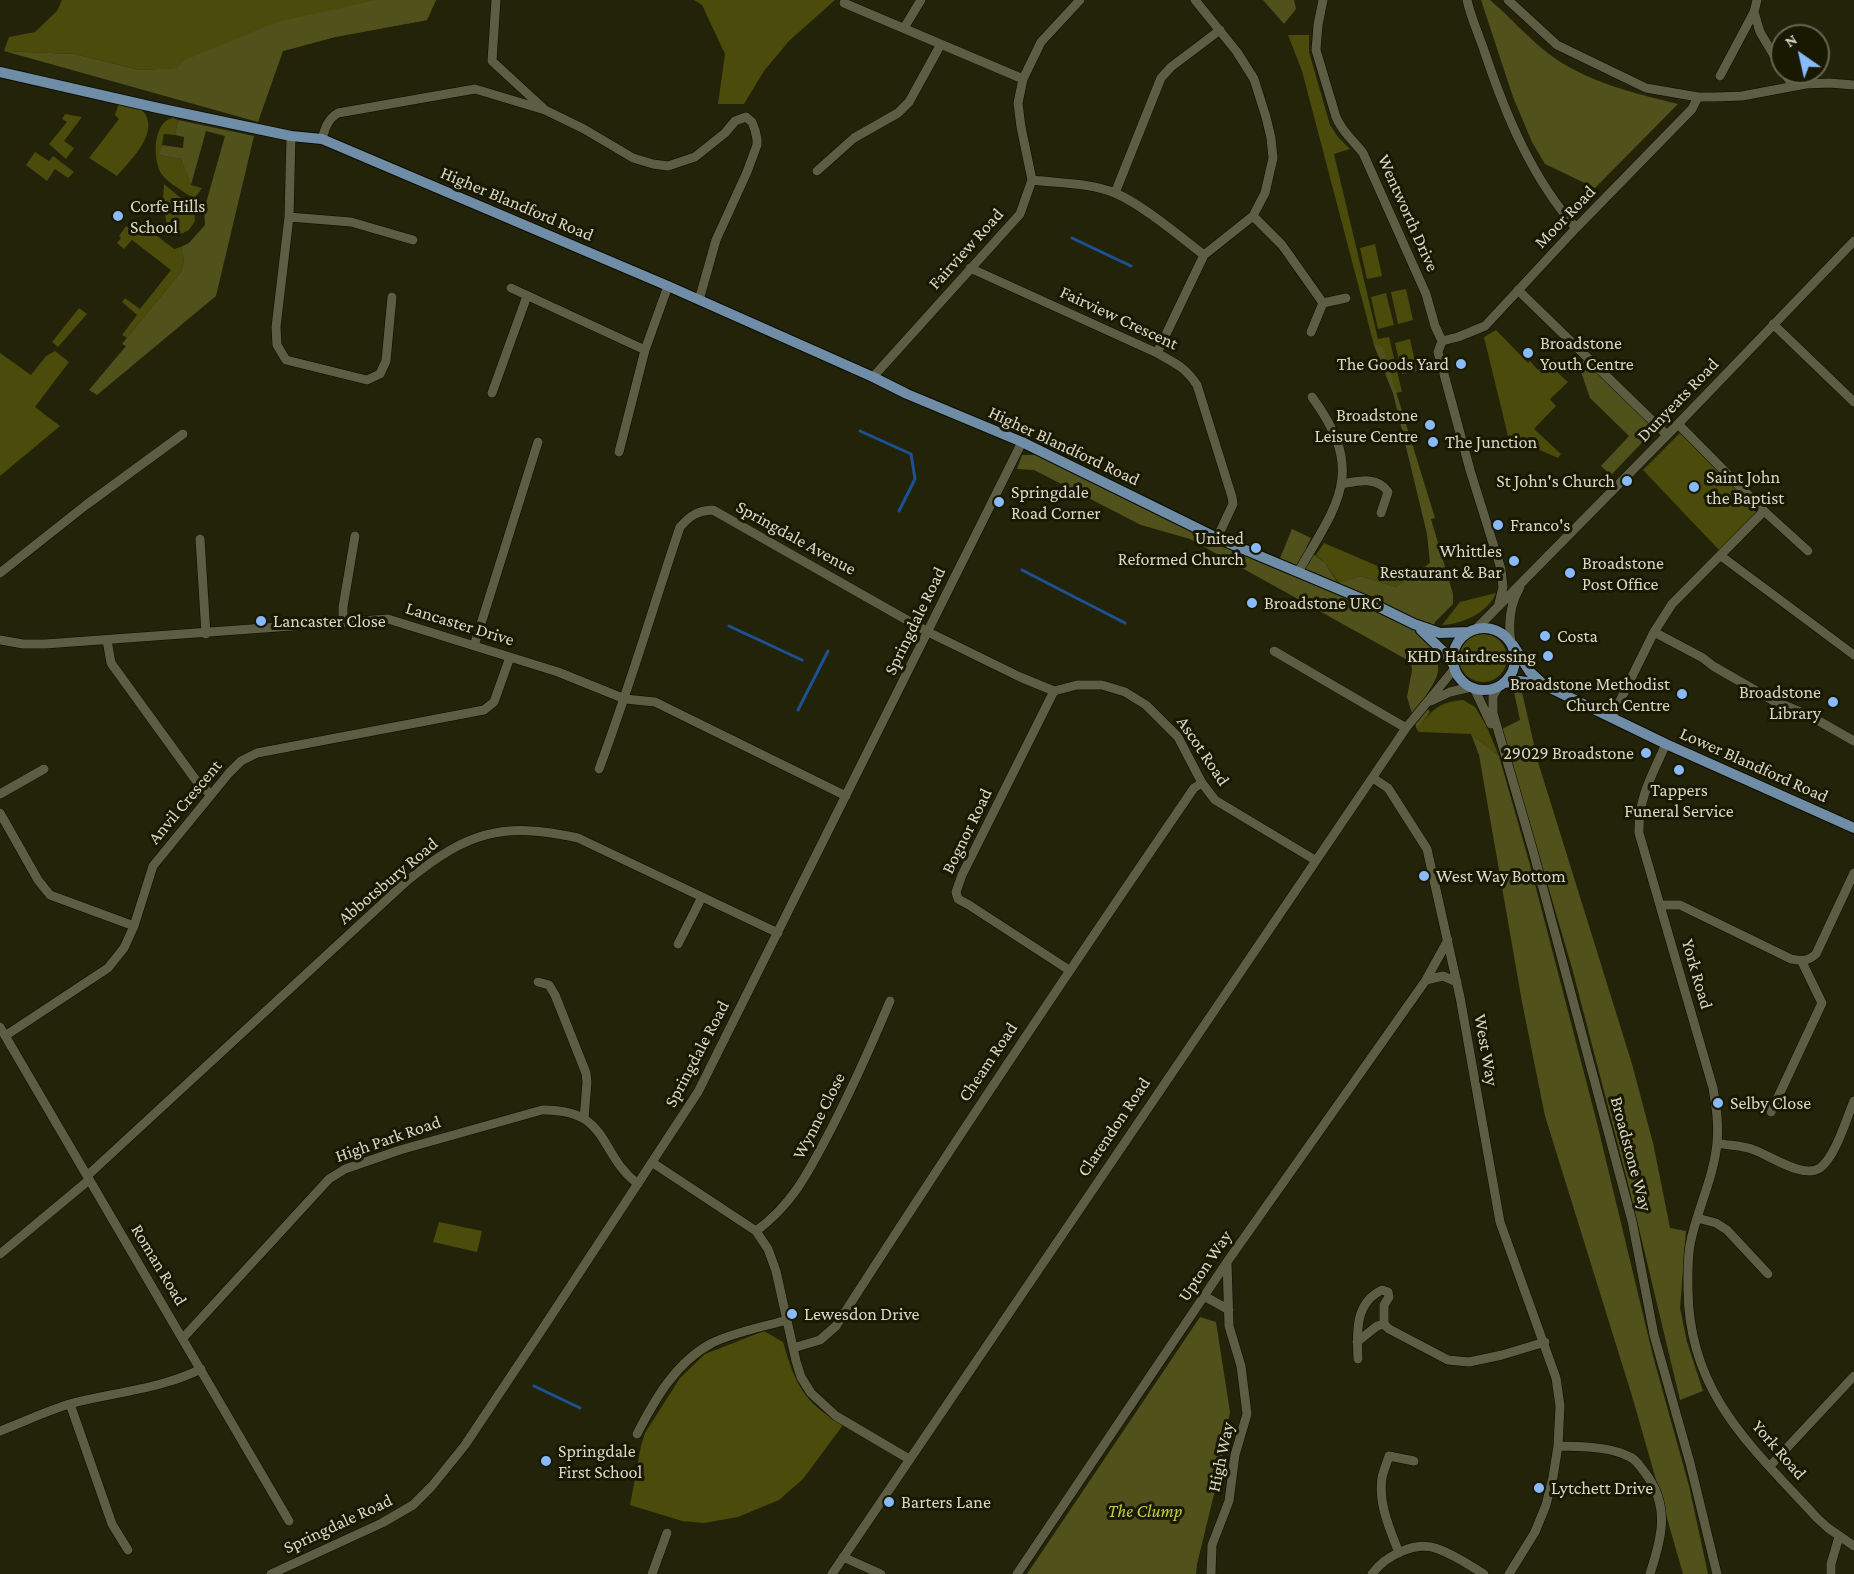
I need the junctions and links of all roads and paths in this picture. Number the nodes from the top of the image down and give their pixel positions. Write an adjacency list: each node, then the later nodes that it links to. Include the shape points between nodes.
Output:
1 (496, 0): 21 (street, via 492,61)
2 (921, 0): 11 (street)
3 (1080, 0): 17 (street, via 1041,42)
4 (1195, 0): 12 (street)
5 (1323, 0): 46 (street, Wentworth Drive, via 1316,50 1336,117 1347,137 1364,153 1423,286)
6 (1467, 0): 29 (street, via 1521,145 1541,183)
7 (1508, 0): 20 (street, via 1557,45 1578,56 1646,88)
8 (1757, 0): 10 (street)
9 (843, 3): 11 (street)
10 (1754, 12): 14 (street); 16 (street)
11 (904, 28): 13 (street)
12 (1220, 30): 26 (street, via 1161,78); 27 (street, via 1254,79 1272,138 1273,158 1265,193)
13 (940, 44): 17 (street); 24 (street, via 909,102 898,113 854,138)
14 (1770, 49)
15 (0, 72): 22 (main road, Higher Blandford Road)
16 (1720, 76)
17 (1023, 79): 25 (street, via 1018,103)
18 (1854, 85): 19 (street)
19 (1793, 86): 20 (street, via 1742,96)
20 (1698, 97): 29 (street, Moor Road, via 1692,109)
21 (545, 110): 23 (street, via 475,89 338,113 332,117); 42 (street, via 633,158 669,166 695,157 740,118 752,122 758,139 754,156 716,240)
22 (291, 136): 23 (main road, Higher Blandford Road); 28 (street)
23 (322, 139): 36 (main road, Higher Blandford Road)
24 (817, 171)
25 (1032, 180): 26 (street); 35 (street, Fairview Road, via 1020,214)
26 (1115, 193): 34 (street)
27 (1253, 216): 34 (street); 43 (street, via 1282,245)
28 (289, 217): 30 (street, via 351,222); 40 (street, via 276,327 276,345 286,360 367,380 380,374 395,318)
29 (1576, 228): 38 (street, Moor Road)
30 (398, 235): 31 (street); 33 (street)
31 (413, 240)
32 (1854, 241): 44 (street, Dunyeats Road)
33 (394, 246)
34 (1204, 255): 48 (street)
35 (970, 268): 48 (street, Fairview Crescent); 49 (street, Fairview Road)
36 (668, 286): 42 (main road, Higher Blandford Road); 47 (street)
37 (511, 288): 39 (street)
38 (1518, 290): 46 (street, Moor Road, via 1485,326); 55 (street)
39 (527, 296): 47 (street); 50 (street)
40 (392, 297)
41 (1346, 298): 43 (street)
42 (699, 300): 49 (main road, Higher Blandford Road)
43 (1323, 303): 45 (street)
44 (1773, 324): 52 (street); 53 (street, Dunyeats Road)
45 (1311, 332)
46 (1442, 341): 70 (street, Wentworth Drive, via 1438,352 1501,569 1503,587)
47 (645, 350): 58 (street)
48 (1157, 353): 63 (street, Fairview Crescent, via 1183,367 1197,385 1233,504)
49 (873, 377): 57 (main road, Higher Blandford Road)
50 (492, 393)
51 (1312, 397): 59 (street, via 1334,434 1343,466)
52 (1854, 402)
53 (1678, 424): 55 (street, Dunyeats Road); 60 (street)
54 (183, 434): 68 (street)
55 (1667, 435): 69 (street, Dunyeats Road)
56 (538, 442): 80 (street)
57 (1022, 442): 63 (main road, Higher Blandford Road); 74 (street, Springdale Road)
58 (619, 452)
59 (1342, 484): 61 (street, via 1372,481 1385,488 1388,492); 67 (street, via 1335,507)
60 (1764, 511): 65 (street); 66 (street)
61 (1381, 513)
62 (355, 536): 71 (street)
63 (1217, 538): 67 (main road, Higher Blandford Road)
64 (200, 539): 76 (street)
65 (1808, 550)
66 (1721, 555): 75 (street, via 1672,604); 82 (street)
67 (1298, 572): 72 (main road, Higher Blandford Road)
68 (0, 573)
69 (1524, 580): 70 (street, Dunyeats Road); 79 (street, Dunyeats Road, via 1512,606)
70 (1498, 605): 73 (street, Dunyeats Road)
71 (344, 623): 76 (street, Lancaster Drive); 80 (street, Lancaster Drive, via 388,619)
72 (1414, 624): 73 (main road, Higher Blandford Road, via 1440,633); 84 (main road, Higher Blandford Road, via 1437,644)
73 (1472, 631): 79 (main road, via 1495,629); 84 (main road, via 1456,645)
74 (928, 632): 88 (street); 89 (street, Springdale Avenue, via 713,510 698,511 680,527); 102 (street, Springdale Road)
75 (1654, 632): 91 (street); 93 (street, via 1774,701)
76 (206, 633): 78 (street, Lancaster Drive)
77 (0, 640): 78 (street, Lancaster Drive, via 22,644)
78 (107, 640): 101 (street, via 111,663 195,779)
79 (1512, 644): 85 (main road, via 1514,669); 86 (main road, Lower Blandford Road, via 1530,672)
80 (474, 646): 83 (street, Lancaster Drive)
81 (1274, 651): 92 (street)
82 (1853, 652)
83 (510, 657): 89 (street, Lancaster Drive); 101 (street, Anvil Crescent, via 494,702 484,710 257,753 241,761)
84 (1454, 667): 87 (main road); 90 (street, Clarendon Road)
85 (1502, 684): 86 (main road, Lower Blandford Road, via 1519,681); 87 (main road, via 1483,690); 95 (street, Broadstone Way, via 1492,704)
86 (1544, 685): 91 (main road, Lower Blandford Road)
87 (1472, 687): 90 (street, Clarendon Road); 95 (street, Broadstone Way)
88 (1054, 691): 99 (street, Ascot Road, via 1102,685 1125,692 1146,705 1178,737); 114 (street, Bognor Road, via 956,892 958,899)
89 (625, 699): 97 (street, Springdale Avenue); 102 (street, via 655,702)
90 (1429, 702): 92 (street, Clarendon Road)
91 (1612, 717): 94 (main road, Lower Blandford Road)
92 (1406, 728): 98 (street, Clarendon Road)
93 (1854, 741)
94 (1666, 744): 104 (main road, Lower Blandford Road); 108 (street, York Road, via 1638,814 1639,833)
95 (1501, 745): 168 (street, Broadstone Way, via 1626,1198 1654,1335)
96 (44, 769): 100 (street)
97 (599, 769)
98 (1373, 778): 105 (street, Clarendon Road); 111 (street, West Way, via 1388,788 1427,849)
99 (1202, 783): 105 (street, Ascot Road, via 1215,800); 114 (street, Cheam Road, via 1194,788)
100 (0, 794)
101 (211, 795): 109 (street, Anvil Crescent, via 153,866)
102 (846, 796): 110 (street, Springdale Road)
103 (0, 813): 109 (street, via 50,895)
104 (1854, 828)
105 (1315, 860): 148 (street, Clarendon Road)
106 (1854, 873): 113 (street, via 1816,954)
107 (702, 897): 110 (street, Abbotsbury Road); 112 (street); 126 (street, Abbotsbury Road, via 569,836 516,830 462,843 408,880)
108 (1660, 905): 113 (street, via 1680,905); 124 (street, York Road, via 1713,1088)
109 (134, 926): 120 (street, Anvil Crescent, via 124,948 108,968)
110 (778, 933): 125 (street, Springdale Road, via 698,1092)
111 (1448, 940): 115 (street, Upton Way); 117 (street, West Way)
112 (678, 944)
113 (1802, 962): 122 (street, via 1822,1003)
114 (1069, 970): 140 (street, Cheam Road, via 836,1326 820,1340)
115 (1426, 980): 117 (street, via 1443,976); 131 (street, Upton Way)
116 (538, 982): 123 (street, via 549,984 555,995 586,1073)
117 (1457, 982): 138 (street, West Way, via 1500,1222)
118 (890, 1001): 129 (street, Wynne Close, via 856,1081 804,1180 774,1217)
119 (0, 1027): 120 (street, Roman Road)
120 (5, 1036): 126 (street, Roman Road)
121 (1854, 1101): 124 (street, via 1832,1152 1820,1167 1811,1171 1799,1170 1752,1149)
122 (1771, 1112)
123 (584, 1119): 127 (street, High Park Road, via 597,1129 620,1167); 137 (street, High Park Road, via 563,1110 542,1110 400,1150 336,1174)
124 (1717, 1143): 128 (street, York Road)
125 (653, 1163): 127 (street, Springdale Road); 129 (street)
126 (88, 1178): 130 (street, Abbotsbury Road); 137 (street, Roman Road)
127 (638, 1184): 158 (street, Springdale Road, via 465,1445 432,1486 400,1514)
128 (1697, 1218): 132 (street, via 1727,1230); 150 (street, York Road, via 1688,1266 1688,1314 1696,1353 1710,1388 1739,1431)
129 (756, 1231): 135 (street, via 776,1271)
130 (0, 1254)
131 (1227, 1262): 133 (street, Upton Way); 134 (street, High Way)
132 (1768, 1274)
133 (1204, 1296): 134 (street); 162 (street, Upton Way)
134 (1229, 1310): 163 (street, High Way, via 1247,1414 1234,1455 1229,1501 1212,1545)
135 (787, 1320): 140 (street); 146 (street, via 730,1336 695,1354 660,1393)
136 (1384, 1324): 138 (street, via 1448,1360 1469,1362); 139 (street); 139 (street, via 1384,1305 1389,1297 1382,1290 1368,1301 1360,1316)
137 (183, 1338): 142 (street, Roman Road)
138 (1545, 1341): 147 (street, West Way, via 1560,1406)
139 (1357, 1342): 141 (street)
140 (793, 1348): 148 (street, via 801,1377 811,1394 836,1416)
141 (1358, 1359)
142 (201, 1369): 144 (street, via 164,1384); 151 (street, Roman Road)
143 (1854, 1376): 150 (street)
144 (70, 1404): 145 (street); 155 (street, via 112,1524)
145 (0, 1431)
146 (637, 1434)
147 (1558, 1446): 166 (street, West Way, via 1546,1505 1535,1532); 167 (street, via 1619,1452 1633,1458 1654,1485 1661,1504 1660,1542)
148 (909, 1459): 157 (street, Clarendon Road)
149 (1414, 1461): 156 (street, via 1389,1455 1382,1479 1385,1515)
150 (1770, 1466): 153 (street, York Road)
151 (289, 1521)
152 (667, 1533): 159 (street)
153 (1839, 1537): 154 (street, York Road); 169 (street, via 1831,1563)
154 (1854, 1546)
155 (128, 1550)
156 (1399, 1552): 164 (street, via 1380,1563); 165 (street, via 1436,1548)
157 (843, 1557): 160 (street, Clarendon Road); 161 (street)
158 (271, 1574)
159 (652, 1574)
160 (832, 1574)
161 (881, 1574)
162 (1017, 1574)
163 (1211, 1574)
164 (1372, 1574)
165 (1484, 1574)
166 (1509, 1574)
167 (1650, 1574)
168 (1717, 1574)
169 (1832, 1574)

